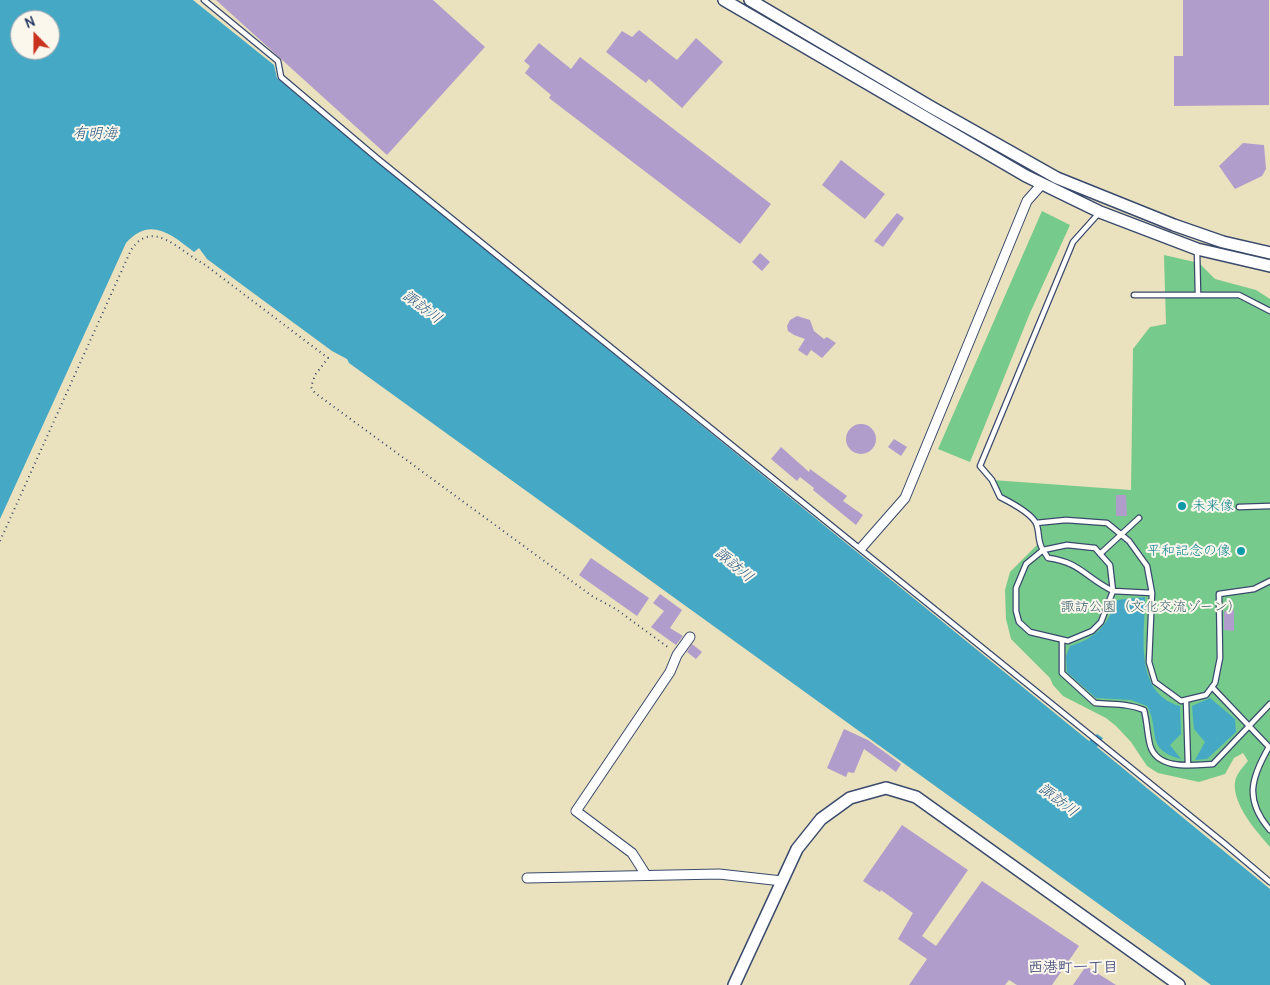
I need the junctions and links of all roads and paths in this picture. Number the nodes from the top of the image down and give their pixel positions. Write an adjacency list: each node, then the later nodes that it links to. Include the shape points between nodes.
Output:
1 (204, 0): 37 (lane, via 278,61 281,77 378,159)
2 (724, 0): 4 (street)
3 (750, 0): 7 (street, via 931,107 1081,190 1223,242)
4 (1042, 184): 5 (street); 18 (street, via 1027,201 905,498)
5 (1100, 212): 6 (street); 15 (lane, via 1073,242 980,466 1000,497 1015,504)
6 (1197, 249): 8 (street); 10 (lane)
7 (1270, 253)
8 (1270, 266)
9 (1134, 295): 10 (lane)
10 (1198, 295): 11 (lane, via 1239,295)
11 (1270, 311)
12 (1270, 506): 13 (lane)
13 (1239, 507)
14 (1139, 518): 16 (lane)
15 (1036, 523): 16 (lane, via 1066,520 1107,523); 19 (lane, via 1039,544)
16 (1121, 534): 20 (lane); 23 (lane, via 1146,566)
17 (0, 540): 26 (path, via 131,250 138,240 154,235 168,240 204,264 328,358 315,375 311,387 314,393)
18 (862, 546)
19 (1044, 550): 20 (lane, via 1067,545 1082,546 1095,548); 22 (lane, via 1048,558 1075,564); 25 (lane, via 1026,564 1016,588 1016,611 1019,622 1030,632)
20 (1100, 554): 22 (lane, via 1110,564)
21 (1270, 581): 27 (lane, via 1254,589 1219,594 1220,658)
22 (1113, 591): 23 (lane); 25 (lane, via 1100,622 1092,631 1068,641)
23 (1152, 593): 28 (lane, via 1149,662 1155,682 1181,701)
24 (690, 637): 26 (street)
25 (1062, 640): 32 (lane, via 1062,673 1095,703 1133,705 1144,710 1150,746 1159,757 1172,764)
26 (677, 655): 34 (street, via 670,672 576,811 632,853)
27 (1212, 687): 28 (lane, via 1206,695); 30 (lane)
28 (1186, 700): 32 (lane)
29 (1270, 704): 30 (lane)
30 (1249, 725): 31 (lane); 32 (lane, via 1213,764)
31 (1270, 746): 33 (lane, via 1255,772 1252,786 1256,810)
32 (1188, 766)
33 (1270, 830)
34 (646, 876): 35 (street); 36 (street, via 718,874)
35 (528, 878)
36 (782, 881): 38 (street); 39 (street, via 797,849 821,819 850,798 886,788 916,797)
37 (1270, 882)
38 (734, 985)
39 (1178, 985)

